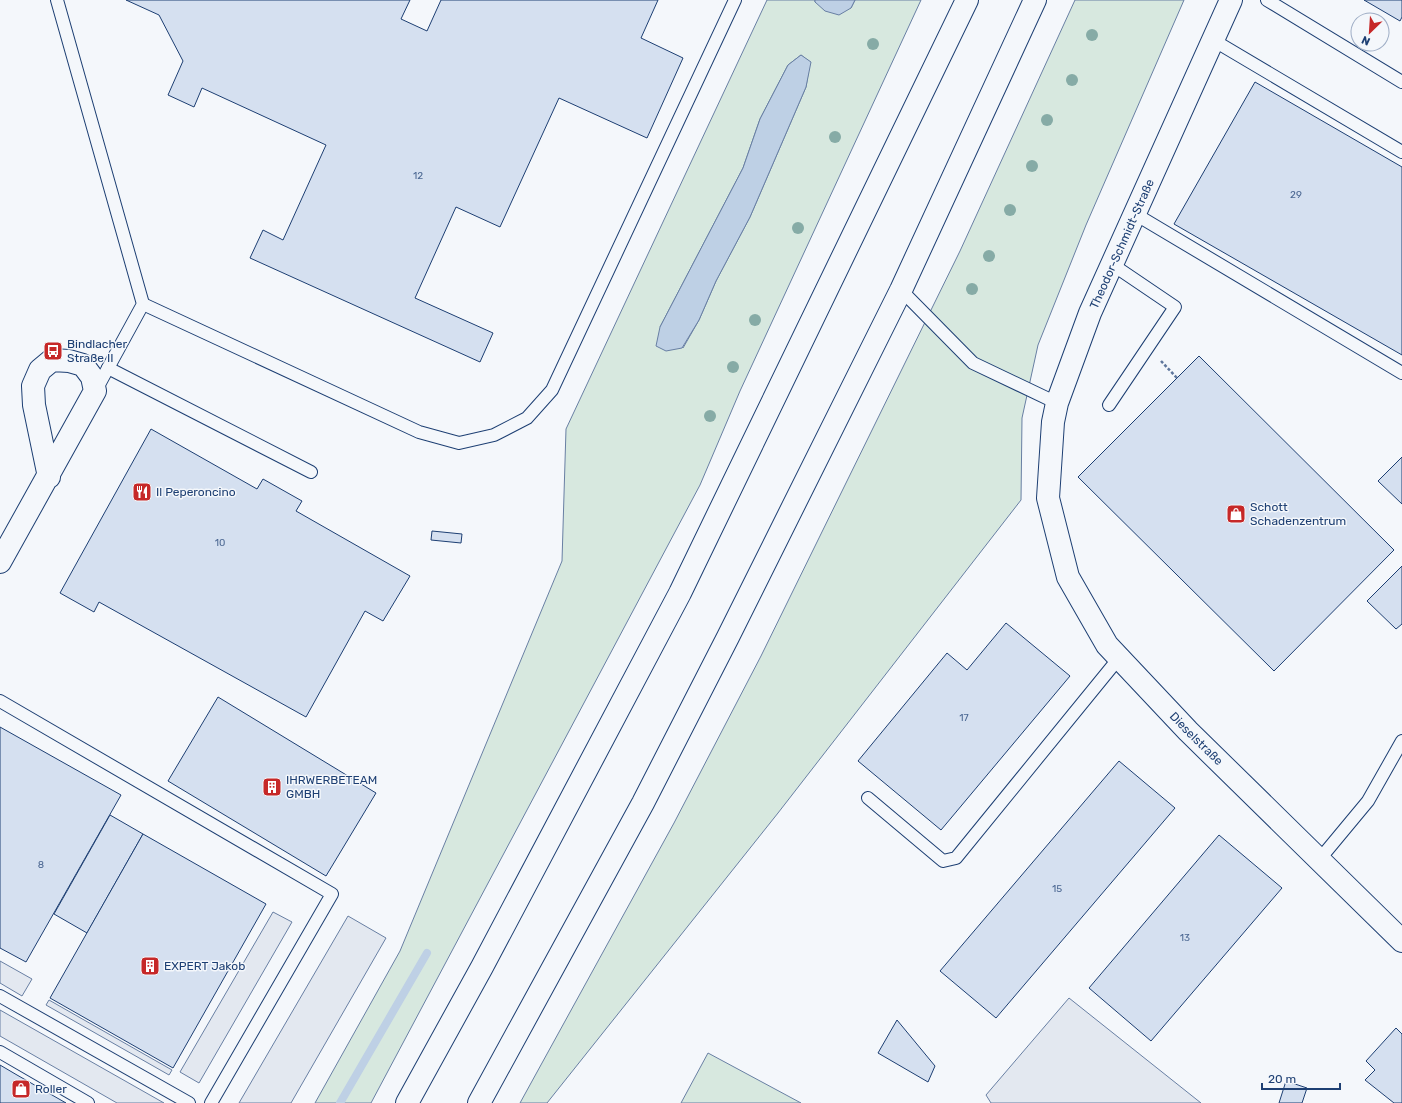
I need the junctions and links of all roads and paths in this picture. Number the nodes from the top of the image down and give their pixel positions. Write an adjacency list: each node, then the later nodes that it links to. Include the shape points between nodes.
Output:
1 (57, 0): 13 (lane)
2 (735, 0): 13 (lane, via 552,390 527,418 494,435 459,443 419,432)
3 (967, 0): 34 (main road, via 680,593)
4 (1035, 0): 12 (main road)
5 (1231, 0): 7 (main road, Theodor-Schmidt-Straße)
6 (1267, 0): 8 (lane)
7 (1213, 40): 9 (lane); 10 (main road, Theodor-Schmidt-Straße)
8 (1402, 82)
9 (1402, 152)
10 (1135, 214): 11 (main road, Theodor-Schmidt-Straße); 15 (lane)
11 (1113, 265): 17 (main road, Theodor-Schmidt-Straße, via 1090,313); 18 (lane, via 1175,307)
12 (901, 290): 17 (lane, via 973,363); 35 (main road, via 643,803)
13 (143, 304): 14 (lane)
14 (108, 368): 16 (lane); 19 (lane)
15 (1402, 373)
16 (96, 391): 20 (main road); 20 (main road, via 92,377 83,365 52,360 40,370 34,386 34,405)
17 (1057, 403): 21 (main road, Theodor-Schmidt-Straße, via 1053,422)
18 (1109, 405)
19 (310, 472)
20 (49, 477): 22 (main road)
21 (1048, 498): 23 (main road, Dieselstraße, via 1068,577 1107,645)
22 (0, 562)
23 (1119, 658): 26 (lane, via 956,858 943,861); 27 (main road, Dieselstraße, via 1188,731)
24 (0, 701): 33 (lane, via 332,894)
25 (1402, 741): 27 (lane, via 1368,801)
26 (868, 798)
27 (1319, 860): 28 (main road, Dieselstraße)
28 (1402, 942)
29 (0, 996): 32 (lane)
30 (0, 1052): 31 (lane, via 20,1070)
31 (88, 1103)
32 (188, 1103)
33 (211, 1103)
34 (407, 1103)
35 (478, 1103)

